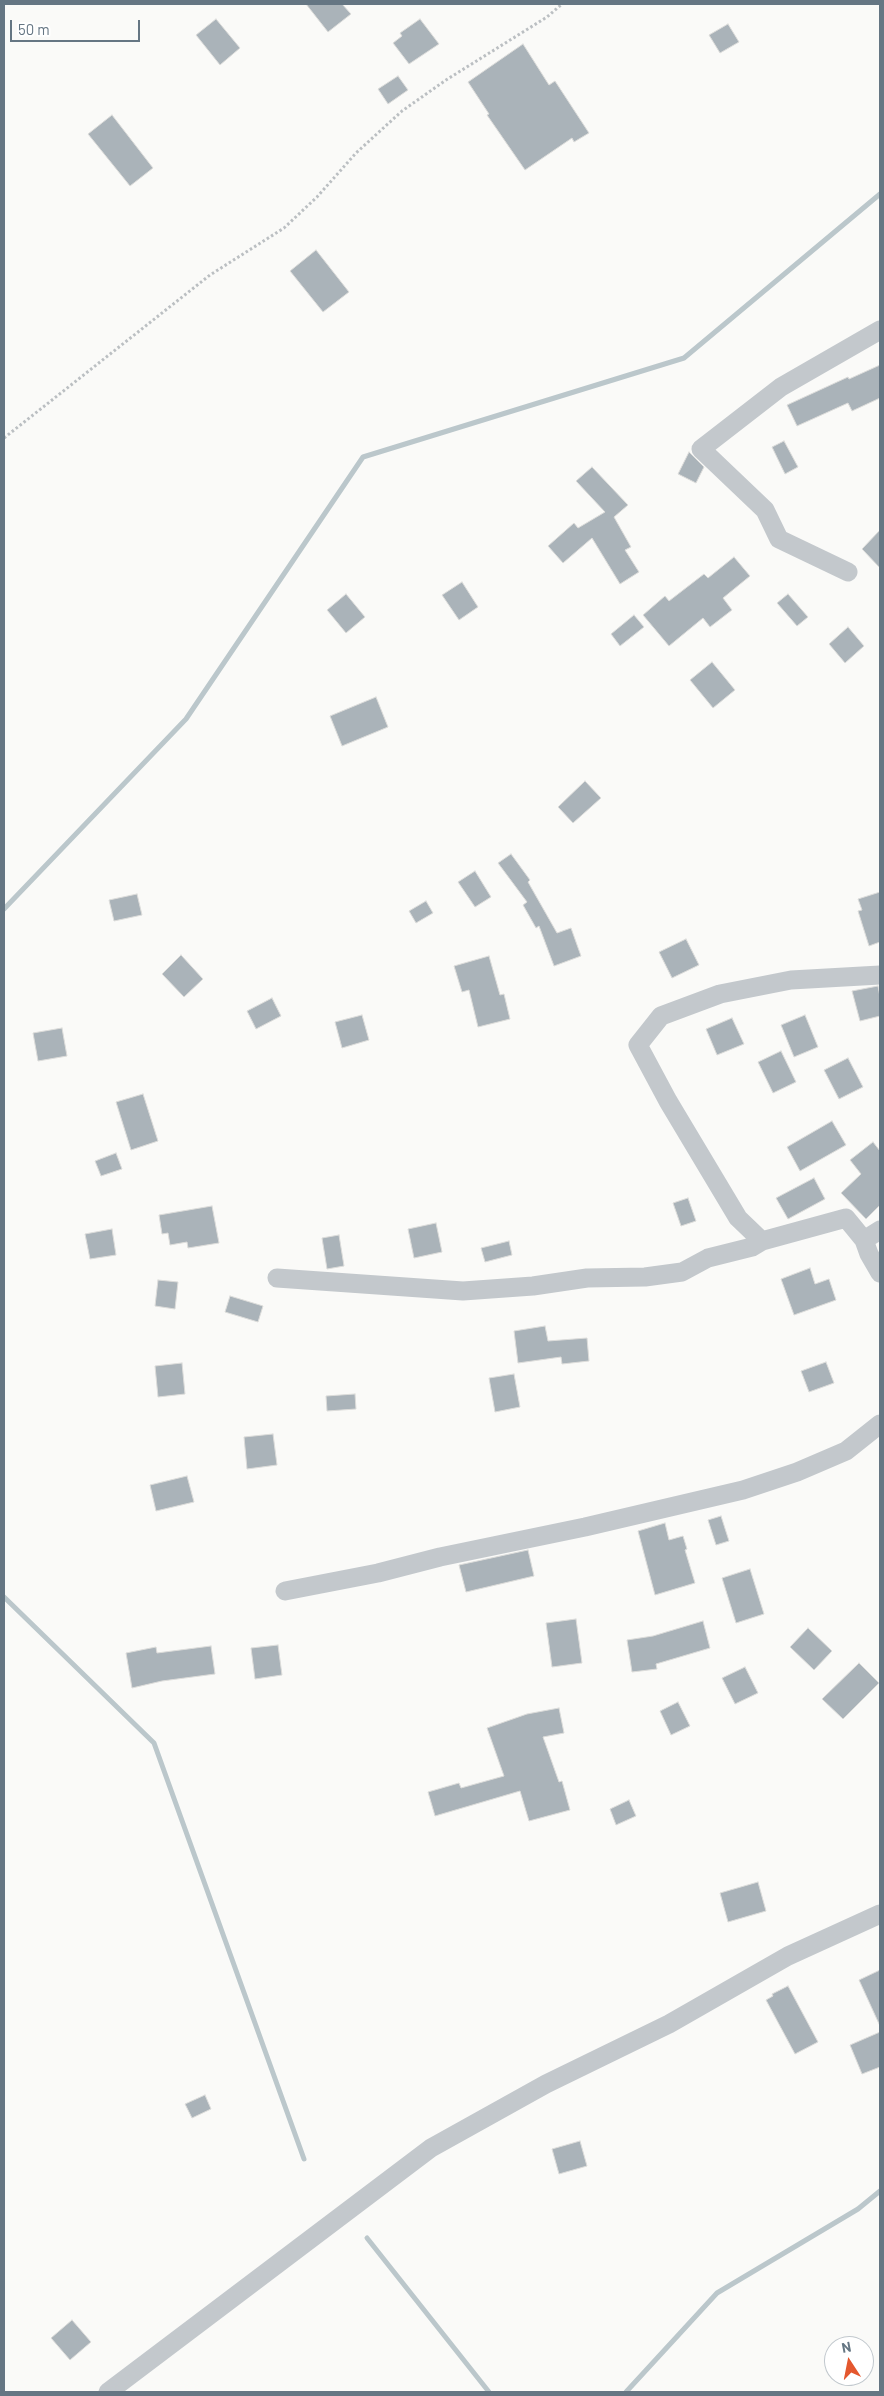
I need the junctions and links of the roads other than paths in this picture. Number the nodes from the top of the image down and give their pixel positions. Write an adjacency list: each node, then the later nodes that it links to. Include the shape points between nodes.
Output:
1 (880, 330): 2 (street, via 781,386 701,449 765,510 779,539)
2 (848, 572)
3 (880, 975): 6 (street, via 791,980 720,994 661,1016 638,1045 738,1218)
4 (880, 1230): 5 (street)
5 (864, 1240): 6 (street, via 846,1218); 7 (street, via 868,1254)
6 (762, 1241): 8 (street, via 752,1247 708,1258 682,1272 645,1277 587,1278 532,1286 463,1291)
7 (880, 1273)
8 (277, 1278)
9 (880, 1424): 10 (street, via 846,1450 797,1472 743,1490)
10 (285, 1591)
11 (880, 1914): 12 (street, via 788,1956 669,2024 546,2084 431,2148)
12 (108, 2392)

